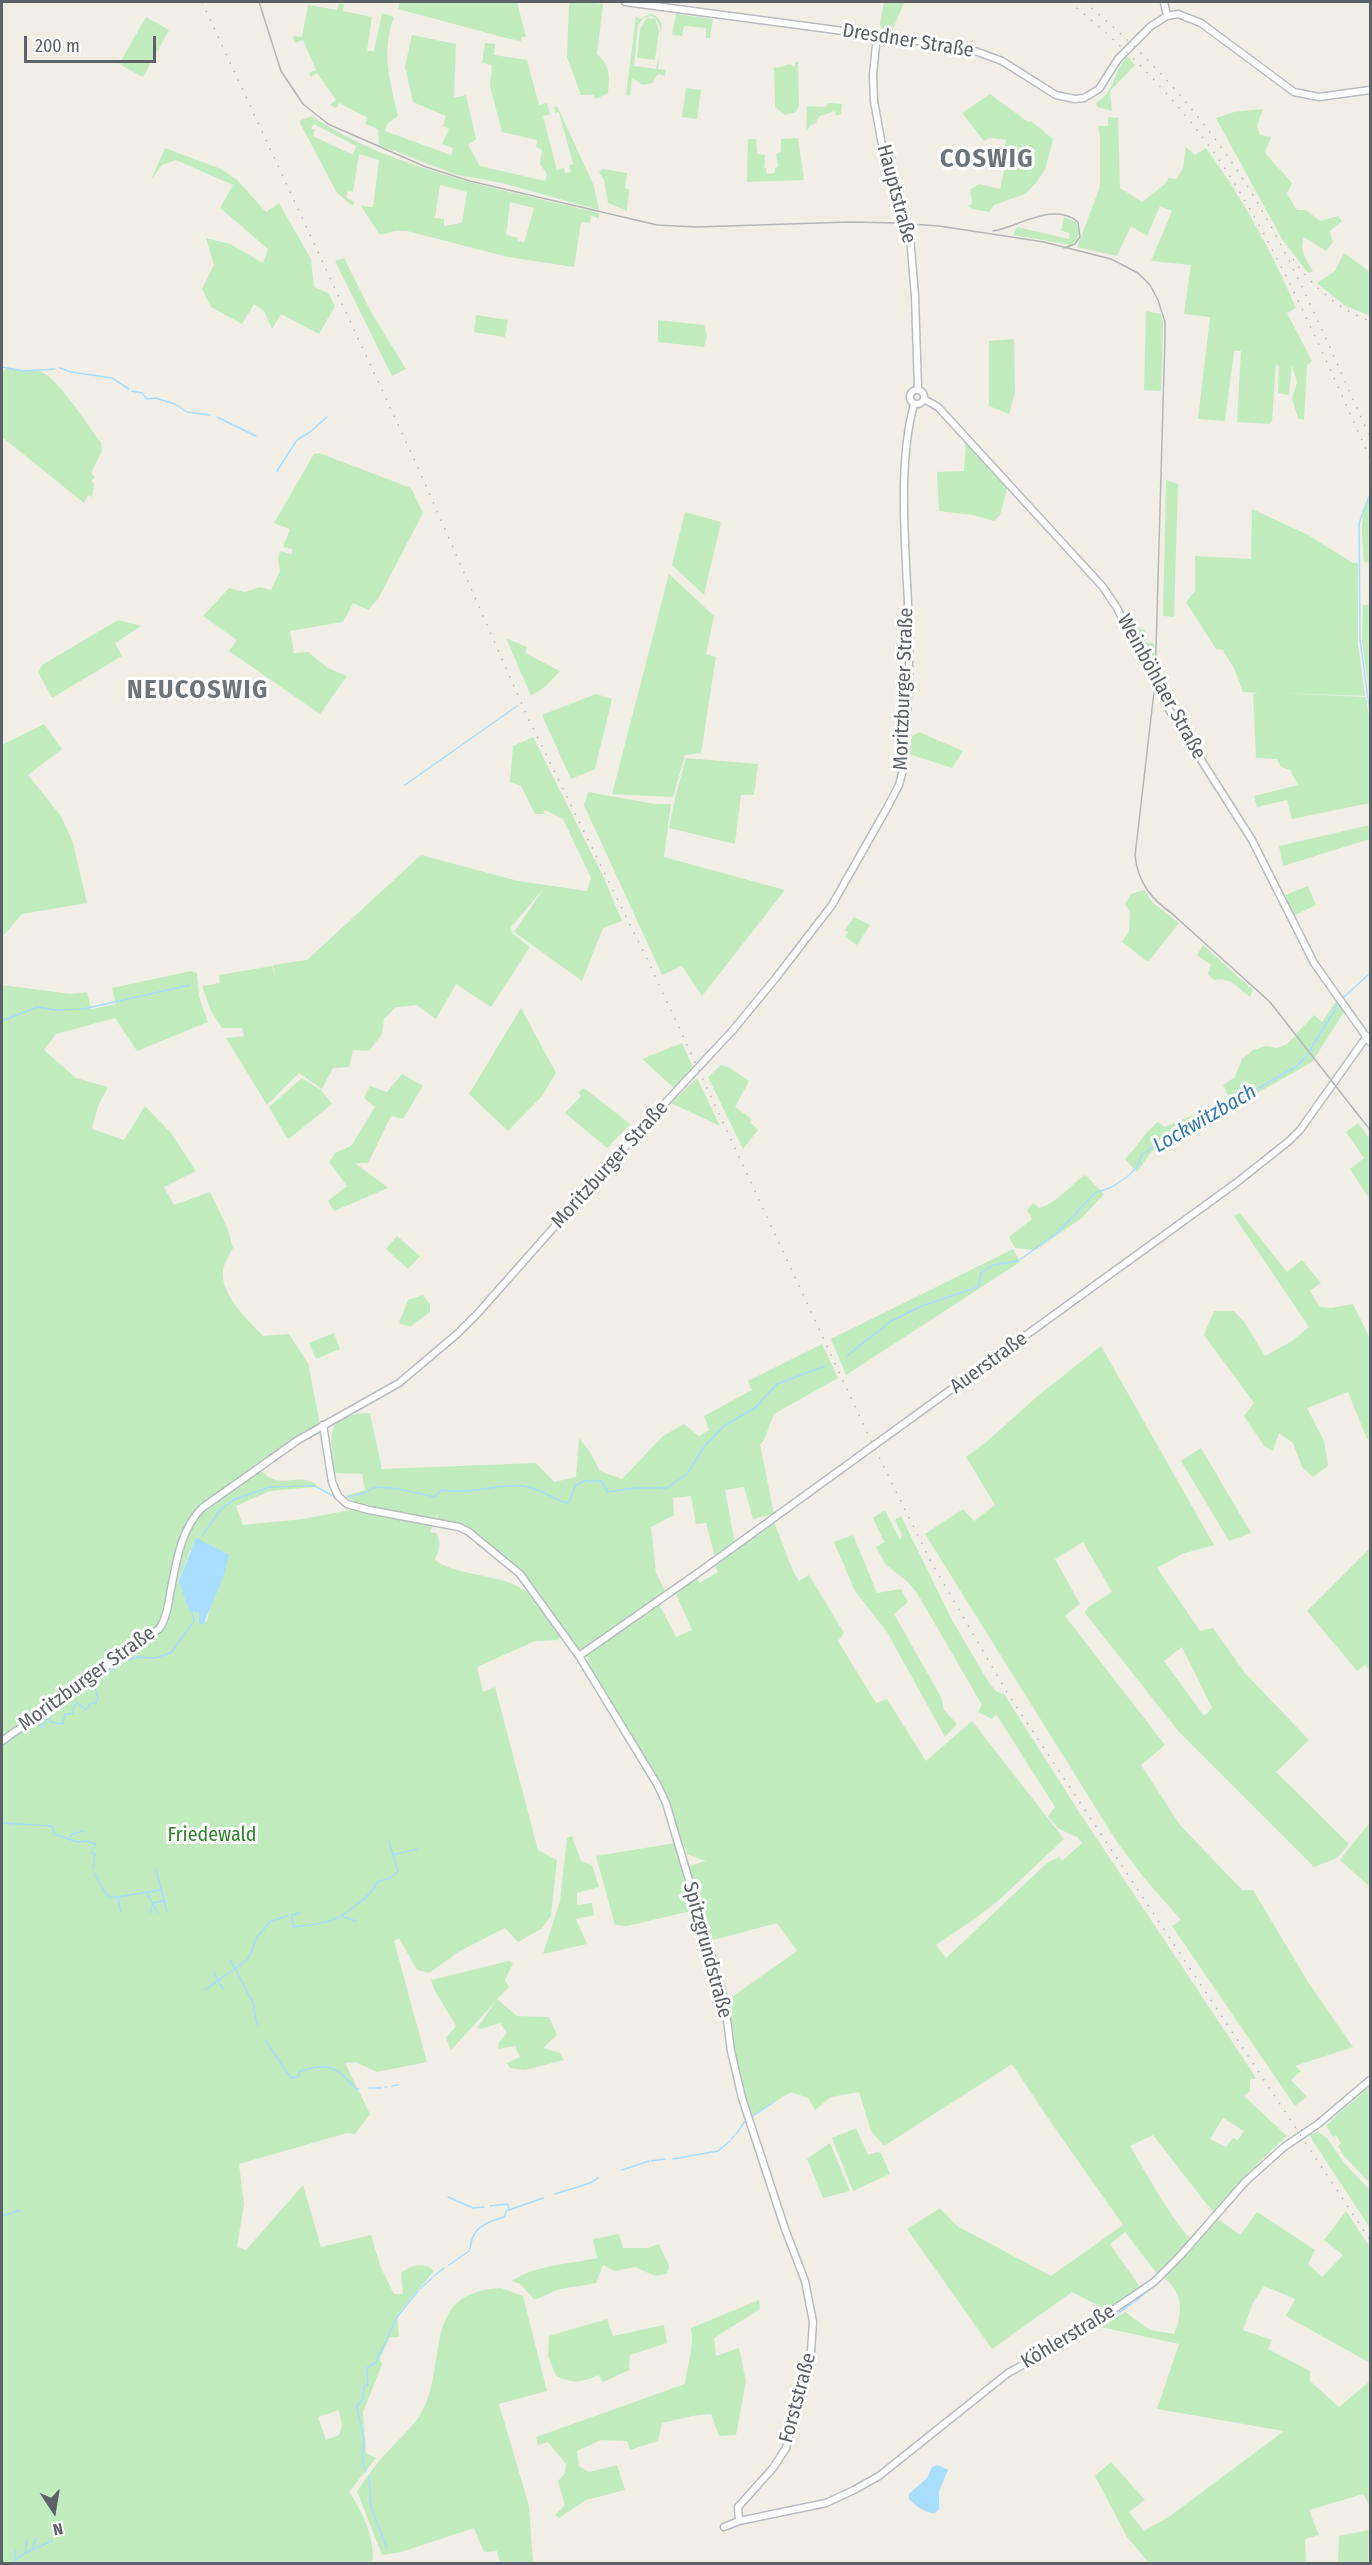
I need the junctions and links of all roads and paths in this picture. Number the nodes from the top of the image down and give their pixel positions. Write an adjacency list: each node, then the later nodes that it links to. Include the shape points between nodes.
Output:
1 (626, 2): 4 (street, Dresdner Straße)
2 (1166, 2): 3 (street)
3 (1170, 15): 4 (street, Dresdner Straße, via 1151,26 1118,59 1099,89 1075,99 1056,95 980,51); 5 (street, via 1188,16 1201,23 1294,92 1319,97)
4 (877, 35): 6 (street, Hauptstraße, via 874,101 888,177 910,237)
5 (1371, 90)
6 (918, 389): 7 (street); 8 (street, via 909,395)
7 (924, 399): 8 (street); 9 (street, Weinböhlaer Straße, via 938,407 1103,587 1170,711 1252,840 1314,963)
8 (914, 404): 10 (street, Moritzburger Straße, via 905,493 909,643 903,770 899,785 843,887 734,1030 484,1307 399,1383)
9 (1369, 1039): 11 (street, Auerstraße, via 1300,1130 1244,1176 733,1549)
10 (323, 1425): 11 (street, Spitzgrundstraße, via 334,1489 342,1500 357,1508 438,1522 469,1532 520,1574); 12 (street, Moritzburger Straße, via 281,1451 193,1517 182,1539 166,1615 157,1632)
11 (579, 1656): 14 (street, Spitzgrundstraße, via 666,1803 722,1989 730,2051 742,2098)
12 (2, 1741)
13 (1371, 2080): 15 (street, Köhlerstraße, via 1245,2182 1154,2282 1076,2335 1008,2373 879,2475 826,2503)
14 (808, 2294): 15 (street, Forststraße, via 813,2337 788,2442 774,2468 738,2507)
15 (739, 2521): 16 (street, Köhlerstraße)
16 (724, 2528)

